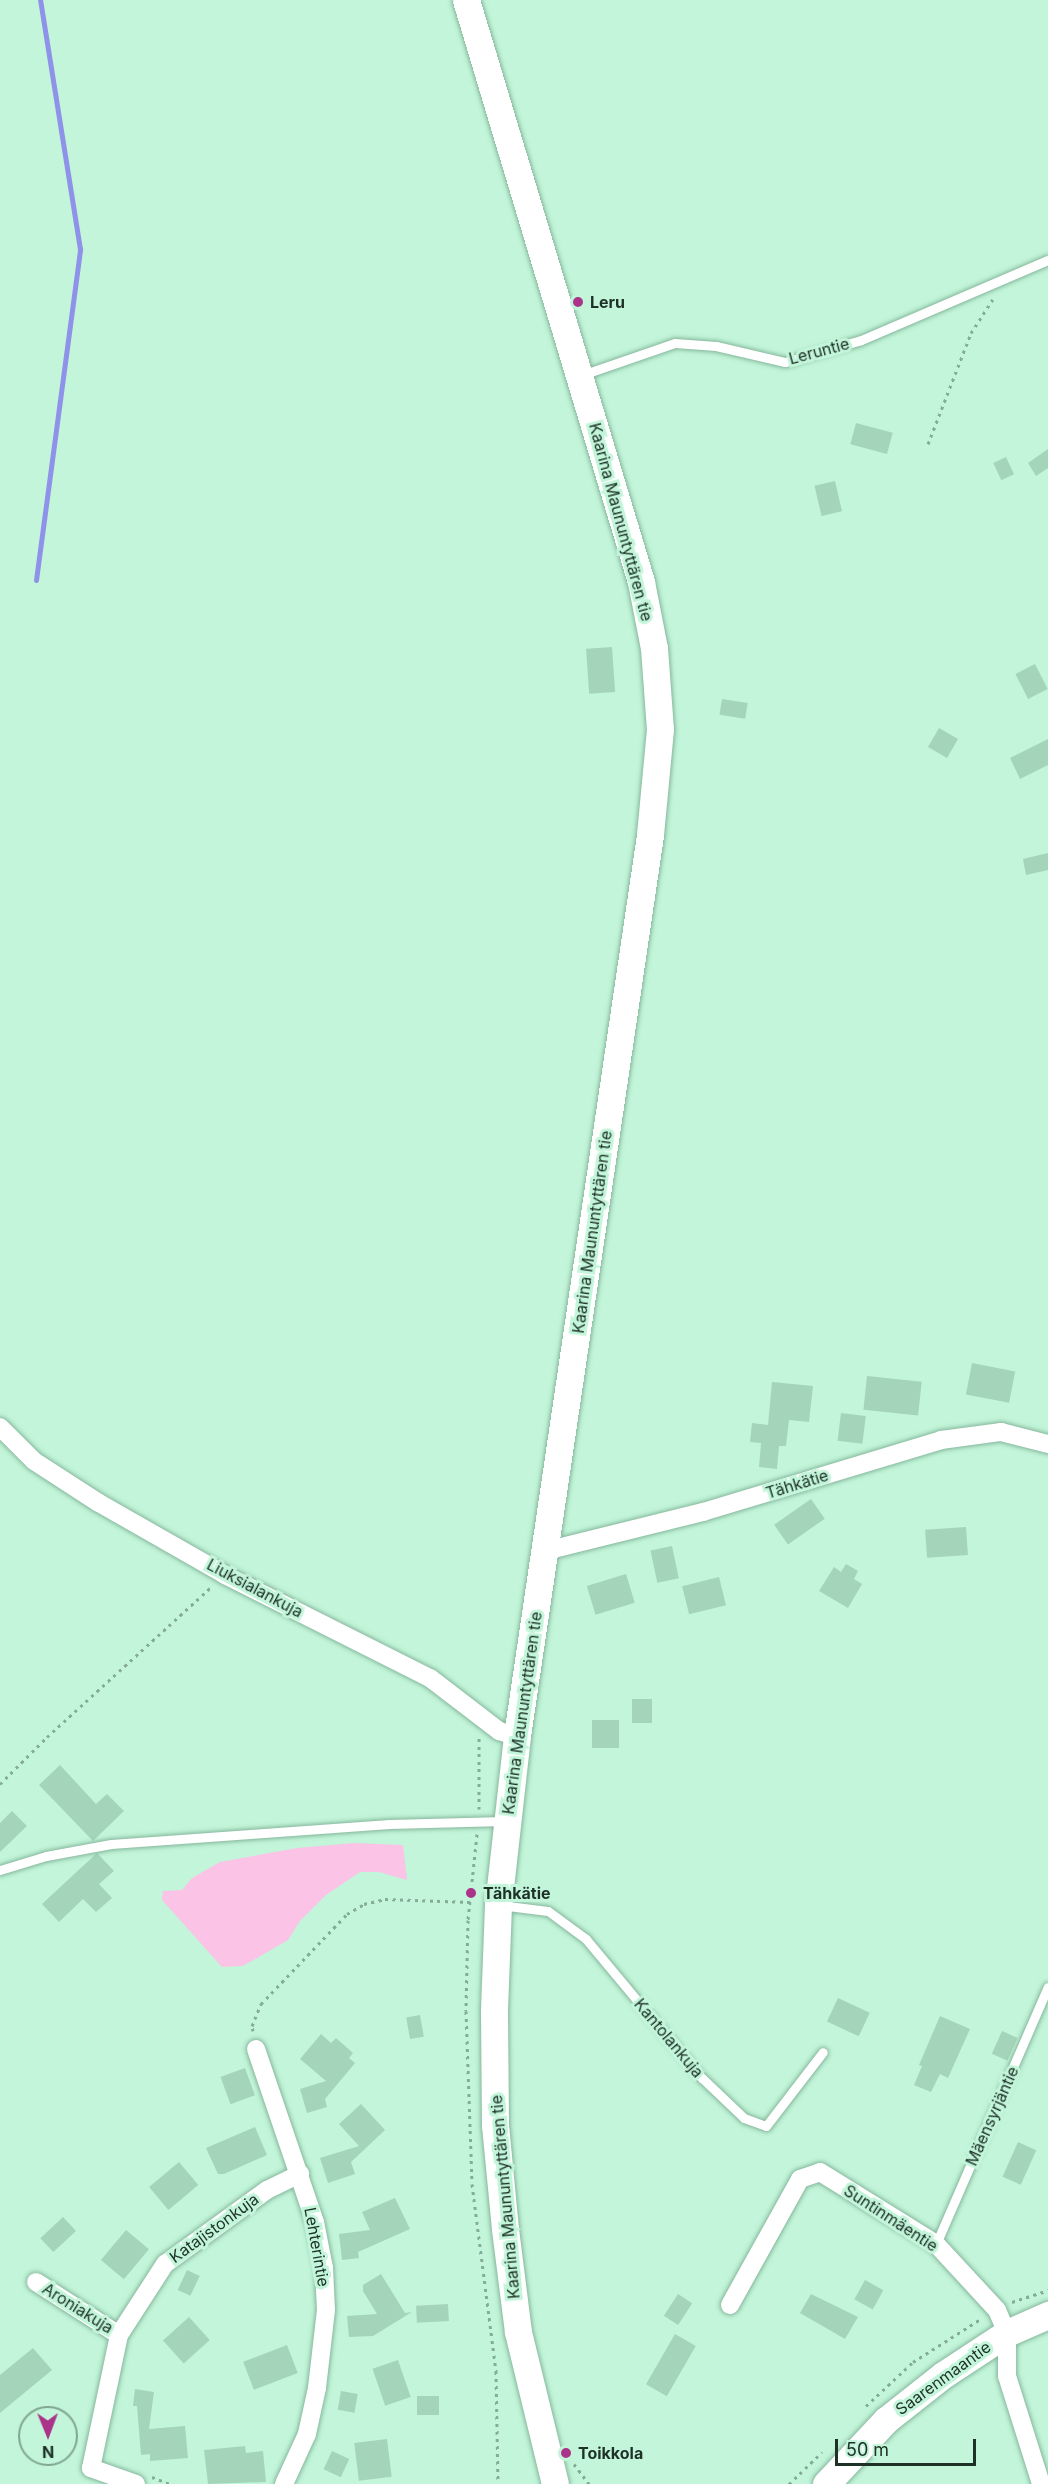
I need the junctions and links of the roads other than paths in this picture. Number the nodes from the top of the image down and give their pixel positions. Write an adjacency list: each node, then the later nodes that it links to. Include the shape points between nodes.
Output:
1 (466, 0): 3 (main road, Kaarina Maununtyttären tie)
2 (1048, 260): 3 (lane, Leruntie, via 861,339 785,362 716,346 675,343)
3 (580, 376): 6 (main road, Kaarina Maununtyttären tie, via 640,582 654,648 660,729 650,835)
4 (0, 1427): 7 (street, Liuksialankuja, via 34,1461 99,1503 225,1575 430,1678 499,1731)
5 (1048, 1444): 6 (street, Tähkätie, via 1001,1432 941,1440 703,1512)
6 (545, 1551): 7 (main road, Kaarina Maununtyttären tie)
7 (517, 1736): 8 (main road, Kaarina Maununtyttären tie)
8 (507, 1821): 9 (lane, via 389,1824 111,1844 46,1856); 10 (main road, Kaarina Maununtyttären tie)
9 (0, 1870)
10 (498, 1905): 13 (lane, Kantolankuja, via 548,1911 586,1939 702,2078 744,2118 766,2126); 23 (main road, Kaarina Maununtyttären tie, via 495,2125 504,2217 518,2332)
11 (1048, 1987): 15 (lane, Mäensyrjäntie)
12 (256, 2049): 14 (street, Lehterintie)
13 (823, 2052)
14 (300, 2174): 20 (street, Katajistonkuja, via 267,2190 165,2264); 22 (street, Lehterintie, via 324,2268 326,2310 307,2434)
15 (936, 2244): 17 (street, Suntinmäentie, via 820,2172 800,2179); 19 (street, Suntinmäentie, via 997,2310)
16 (36, 2282): 20 (street, Aroniakuja)
17 (730, 2306)
18 (1048, 2315): 19 (main road, Saarenmaantie)
19 (1007, 2333): 24 (main road, Saarenmaantie, via 943,2375 886,2420); 25 (street, Suntinmäentie, via 1007,2376)
20 (119, 2335): 21 (street, Katajistonkuja, via 91,2468)
21 (136, 2484)
22 (284, 2484)
23 (555, 2484)
24 (826, 2484)
25 (1041, 2484)

